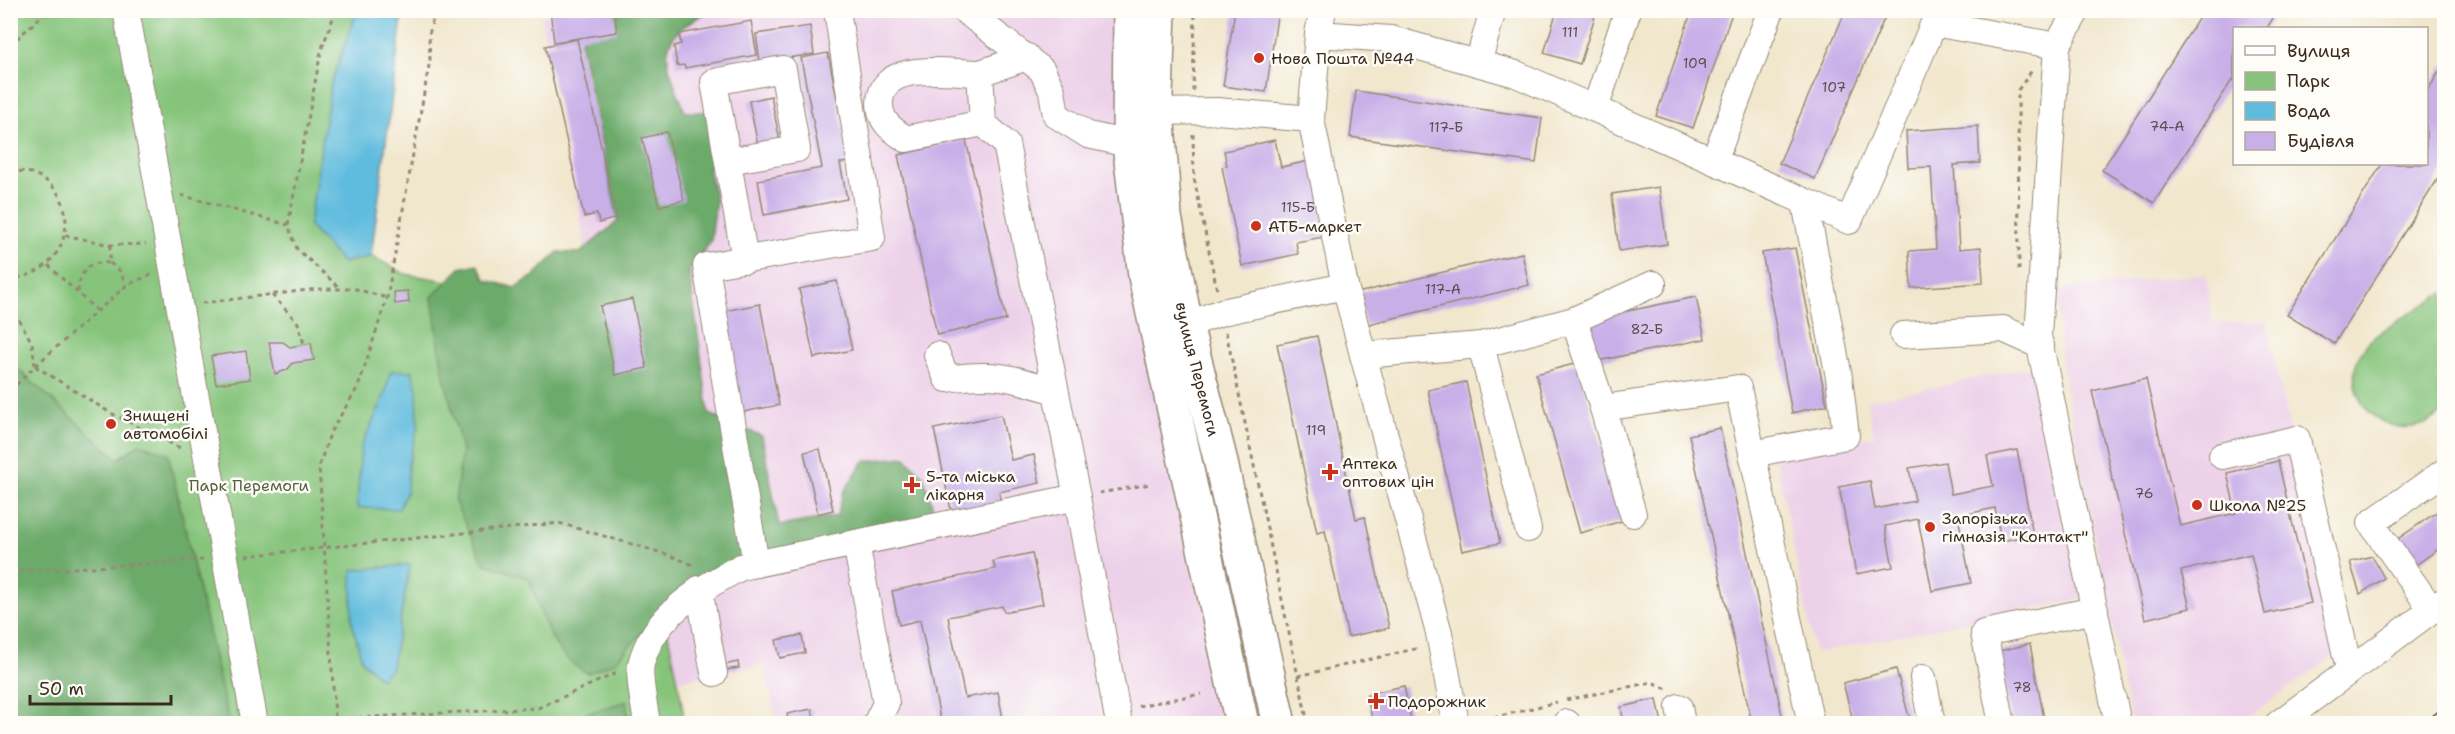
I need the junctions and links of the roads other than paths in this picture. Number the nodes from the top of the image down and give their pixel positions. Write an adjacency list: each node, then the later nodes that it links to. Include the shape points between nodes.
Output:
1 (126, 10): 50 (street, via 225,558)
2 (837, 10): 23 (street, via 872,238)
3 (964, 10): 12 (street)
4 (1130, 10): 19 (main road, вулиця Перемоги)
5 (1159, 10): 16 (main road, вулиця Перемоги)
6 (1493, 10): 13 (street)
7 (1628, 10): 15 (street)
8 (1770, 10): 21 (street)
9 (2077, 10): 11 (street)
10 (1321, 22): 13 (street); 17 (street)
11 (2057, 46): 22 (street, via 1934,23 1849,221); 30 (street, via 2038,336)
12 (1027, 57): 14 (street); 19 (street, via 1042,70 1052,91 1056,115 1088,135)
13 (1478, 63): 15 (street, via 1516,74)
14 (980, 73): 18 (street); 18 (street, via 904,72 892,78 880,93 880,116 891,130 906,139)
15 (1595, 109): 21 (street)
16 (1157, 112): 17 (street, via 1217,111); 27 (main road, вулиця Перемоги, via 1165,217)
17 (1311, 119): 25 (street)
18 (983, 123): 33 (street, via 1006,144)
19 (1128, 144): 53 (main road, вулиця Перемоги, via 1145,276)
20 (728, 161): 23 (street)
21 (1714, 161): 22 (street)
22 (1804, 202): 35 (street, via 1839,377 1846,436)
23 (745, 260): 42 (street, via 706,266)
24 (1653, 284): 26 (street)
25 (1345, 286): 27 (street, via 1222,312); 32 (street)
26 (1574, 320): 29 (street); 34 (street)
27 (1186, 325): 54 (main road, вулиця Перемоги)
28 (1904, 335): 30 (street, via 2003,329)
29 (1481, 345): 32 (street); 40 (street)
30 (2041, 346): 45 (street)
31 (937, 355): 33 (street, via 947,379 980,374 1007,376)
32 (1363, 355): 55 (street, via 1440,643)
33 (1055, 391): 38 (street)
34 (1603, 408): 35 (street, via 1738,388); 39 (street)
35 (1752, 454): 56 (street)
36 (2222, 456): 46 (street, via 2297,439)
37 (2445, 472): 44 (street, via 2371,524)
38 (1077, 497): 41 (street); 49 (street)
39 (1633, 514)
40 (1528, 529)
41 (856, 543): 42 (street); 52 (street, via 886,703)
42 (756, 564): 43 (street)
43 (700, 579): 47 (street); 51 (street, via 658,626 641,665)
44 (2438, 606): 46 (street)
45 (2095, 610): 58 (street, via 1984,633); 59 (street)
46 (2349, 669): 60 (street)
47 (714, 674)
48 (1923, 678): 57 (street)
49 (1118, 717)
50 (262, 723)
51 (647, 723)
52 (876, 723)
53 (1242, 723)
54 (1279, 723)
55 (1456, 723)
56 (1811, 723)
57 (1932, 723)
58 (2002, 723)
59 (2118, 723)
60 (2278, 723)

